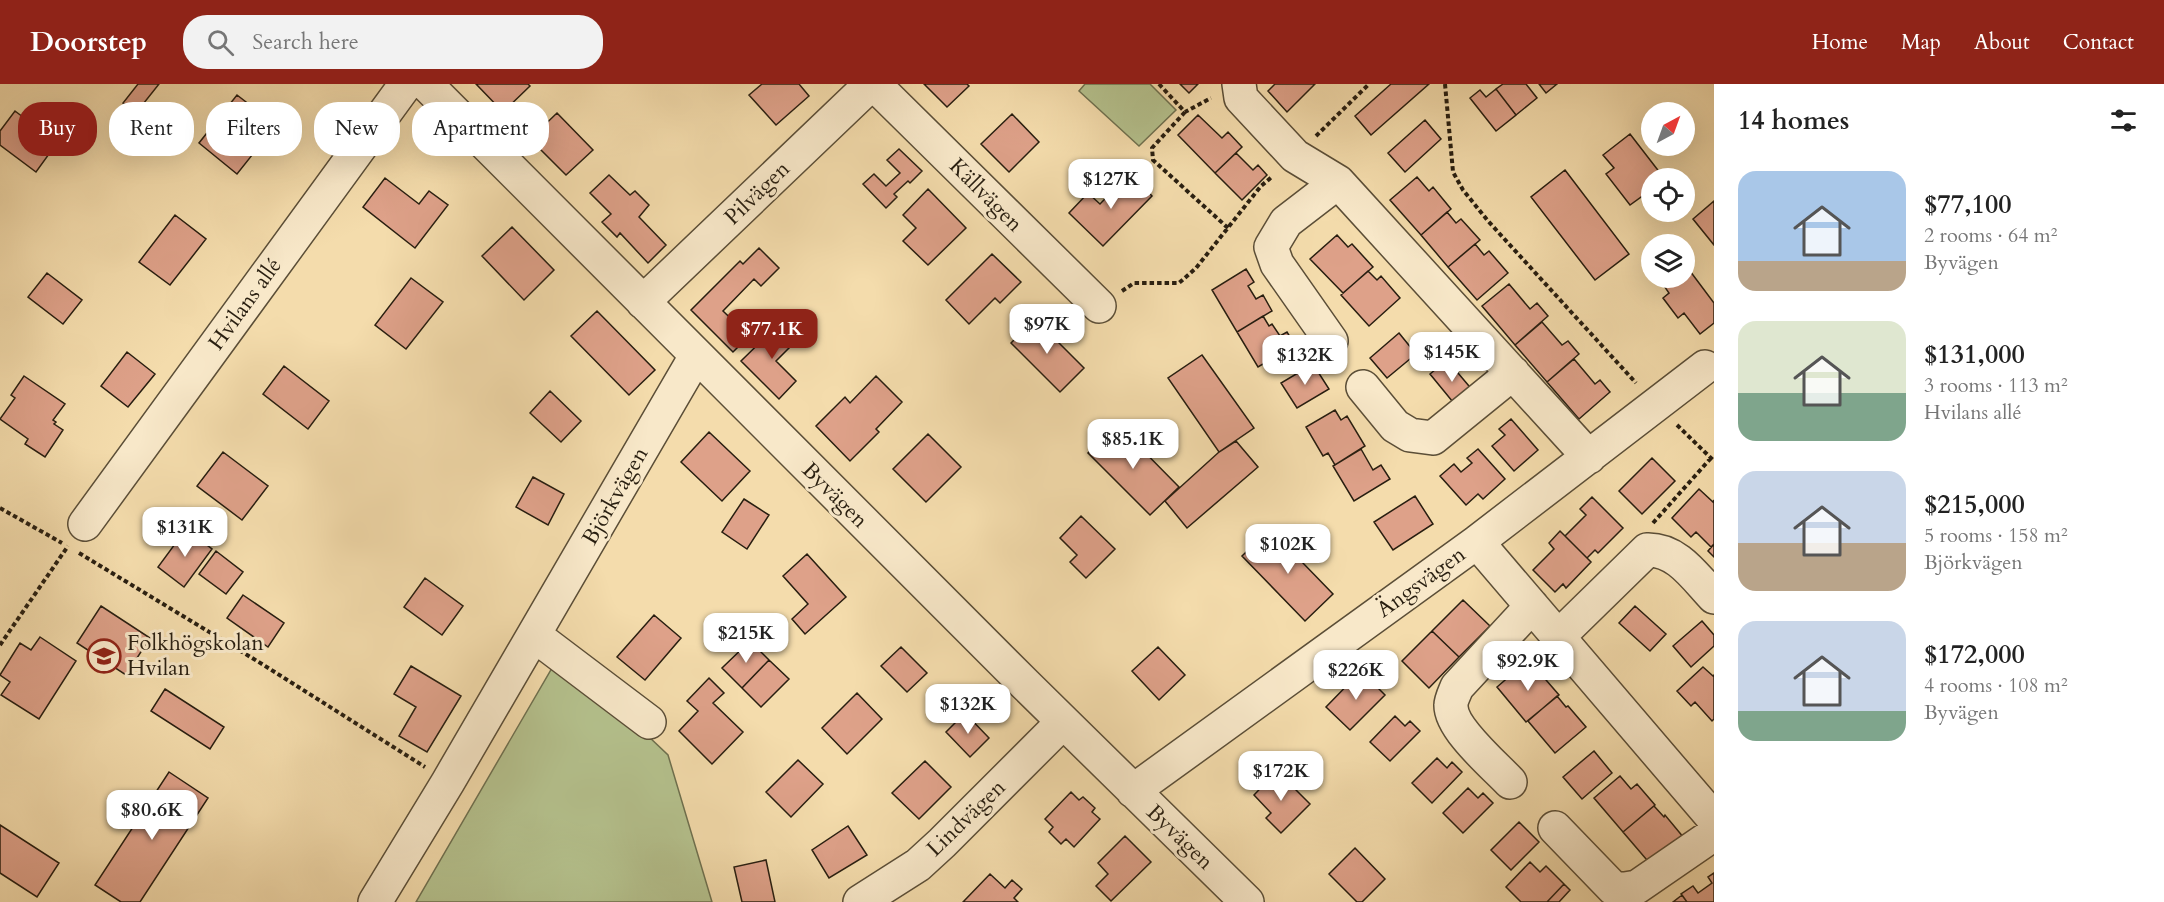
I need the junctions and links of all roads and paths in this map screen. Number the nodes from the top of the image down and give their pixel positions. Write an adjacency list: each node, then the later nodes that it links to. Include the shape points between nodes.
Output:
1 (406, 84): 23 (street, Hvilans allé)
2 (426, 84): 12 (street, Byvägen)
3 (872, 84): 12 (street, Pilvägen); 13 (street, Källvägen)
4 (1159, 84): 8 (path)
5 (1369, 84): 9 (path)
6 (1445, 84): 19 (path, via 1453,172 1463,190)
7 (1240, 91): 8 (path, via 1208,98); 9 (street)
8 (1185, 112): 11 (path, via 1152,148 1154,160)
9 (1295, 156): 10 (street); 11 (path, via 1261,186)
10 (1338, 182): 14 (street, via 1286,222 1271,247 1277,264); 17 (street)
11 (1228, 228): 13 (path, via 1179,283 1134,283)
12 (643, 302): 15 (street, Byvägen)
13 (1099, 306)
14 (1331, 341)
15 (696, 356): 28 (street, Björkvägen); 32 (street, Byvägen)
16 (1705, 366): 19 (street, Ängsvägen)
17 (1513, 374): 18 (street, via 1434,438 1410,435 1395,426); 20 (street)
18 (1363, 387)
19 (1656, 405): 20 (street, Ängsvägen); 21 (path)
20 (1589, 457): 24 (street, Ängsvägen)
21 (1712, 460): 25 (path, via 1653,522)
22 (0, 508): 23 (path)
23 (77, 541): 30 (path); 33 (path)
24 (1477, 542): 27 (street); 35 (street, Ängsvägen)
25 (1647, 550): 26 (street, via 1676,557); 29 (street)
26 (1714, 597)
27 (1532, 606): 29 (street); 34 (street, via 1457,687 1450,704 1454,720)
28 (534, 635): 31 (street); 33 (street, Björkvägen)
29 (1558, 637): 36 (street)
30 (0, 645)
31 (649, 722)
32 (1063, 722): 35 (street, Byvägen); 39 (street, Lindvägen, via 918,865)
33 (448, 782): 40 (street, Björkvägen)
34 (1510, 782)
35 (1133, 791): 42 (street, Byvägen)
36 (1714, 819)
37 (1555, 828): 38 (street, via 1613,888 1625,889 1637,887)
38 (1714, 834)
39 (896, 894): 41 (street, Lindvägen)
40 (375, 902)
41 (860, 902)
42 (1247, 902)

